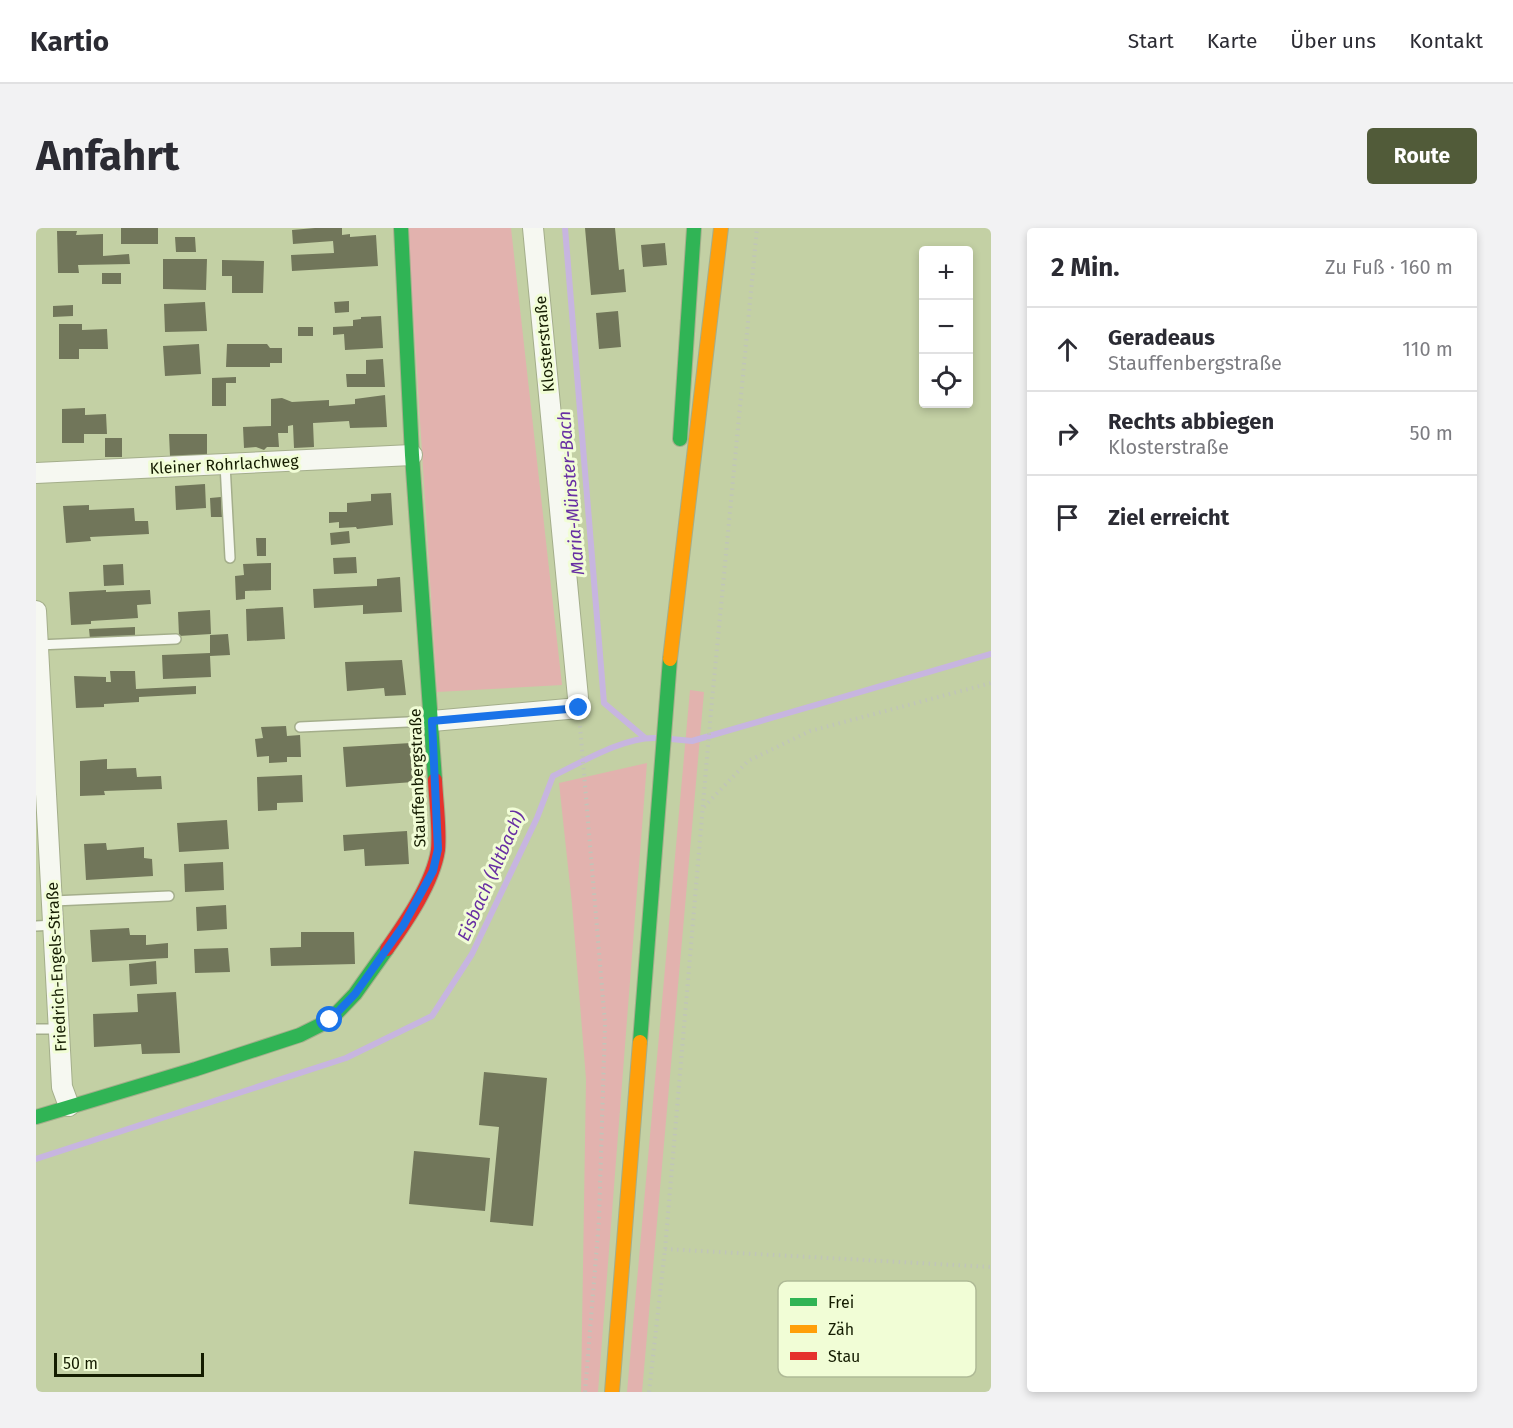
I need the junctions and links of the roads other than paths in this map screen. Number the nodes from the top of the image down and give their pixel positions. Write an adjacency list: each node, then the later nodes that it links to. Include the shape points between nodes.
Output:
1 (400, 228): 5 (main road, Stauffenbergstraße)
2 (533, 228): 15 (street, Klosterstraße, via 579,708)
3 (694, 228): 6 (main road)
4 (721, 228): 14 (main road)
5 (412, 455): 7 (street, Kleiner Rohrlachweg); 15 (main road, Stauffenbergstraße)
6 (679, 457)
7 (225, 464): 8 (street, Kleiner Rohrlachweg); 10 (lane)
8 (36, 473)
9 (678, 480): 14 (main road, via 670,585)
10 (230, 558)
11 (36, 611): 13 (street, Friedrich-Engels-Straße)
12 (176, 639): 13 (lane)
13 (38, 645): 17 (street, Friedrich-Engels-Straße)
14 (669, 671): 25 (main road)
15 (432, 721): 16 (lane); 23 (main road, Stauffenbergstraße, via 438,849 433,871 403,926 355,994 330,1020 300,1035)
16 (300, 727)
17 (42, 827): 19 (street, Friedrich-Engels-Straße)
18 (169, 896): 19 (lane)
19 (53, 901): 20 (street, Friedrich-Engels-Straße)
20 (45, 925): 22 (street, Friedrich-Engels-Straße)
21 (36, 1029): 22 (lane)
22 (59, 1029): 23 (street, Friedrich-Engels-Straße, via 62,1087)
23 (69, 1106): 24 (main road)
24 (36, 1117)
25 (612, 1392)

